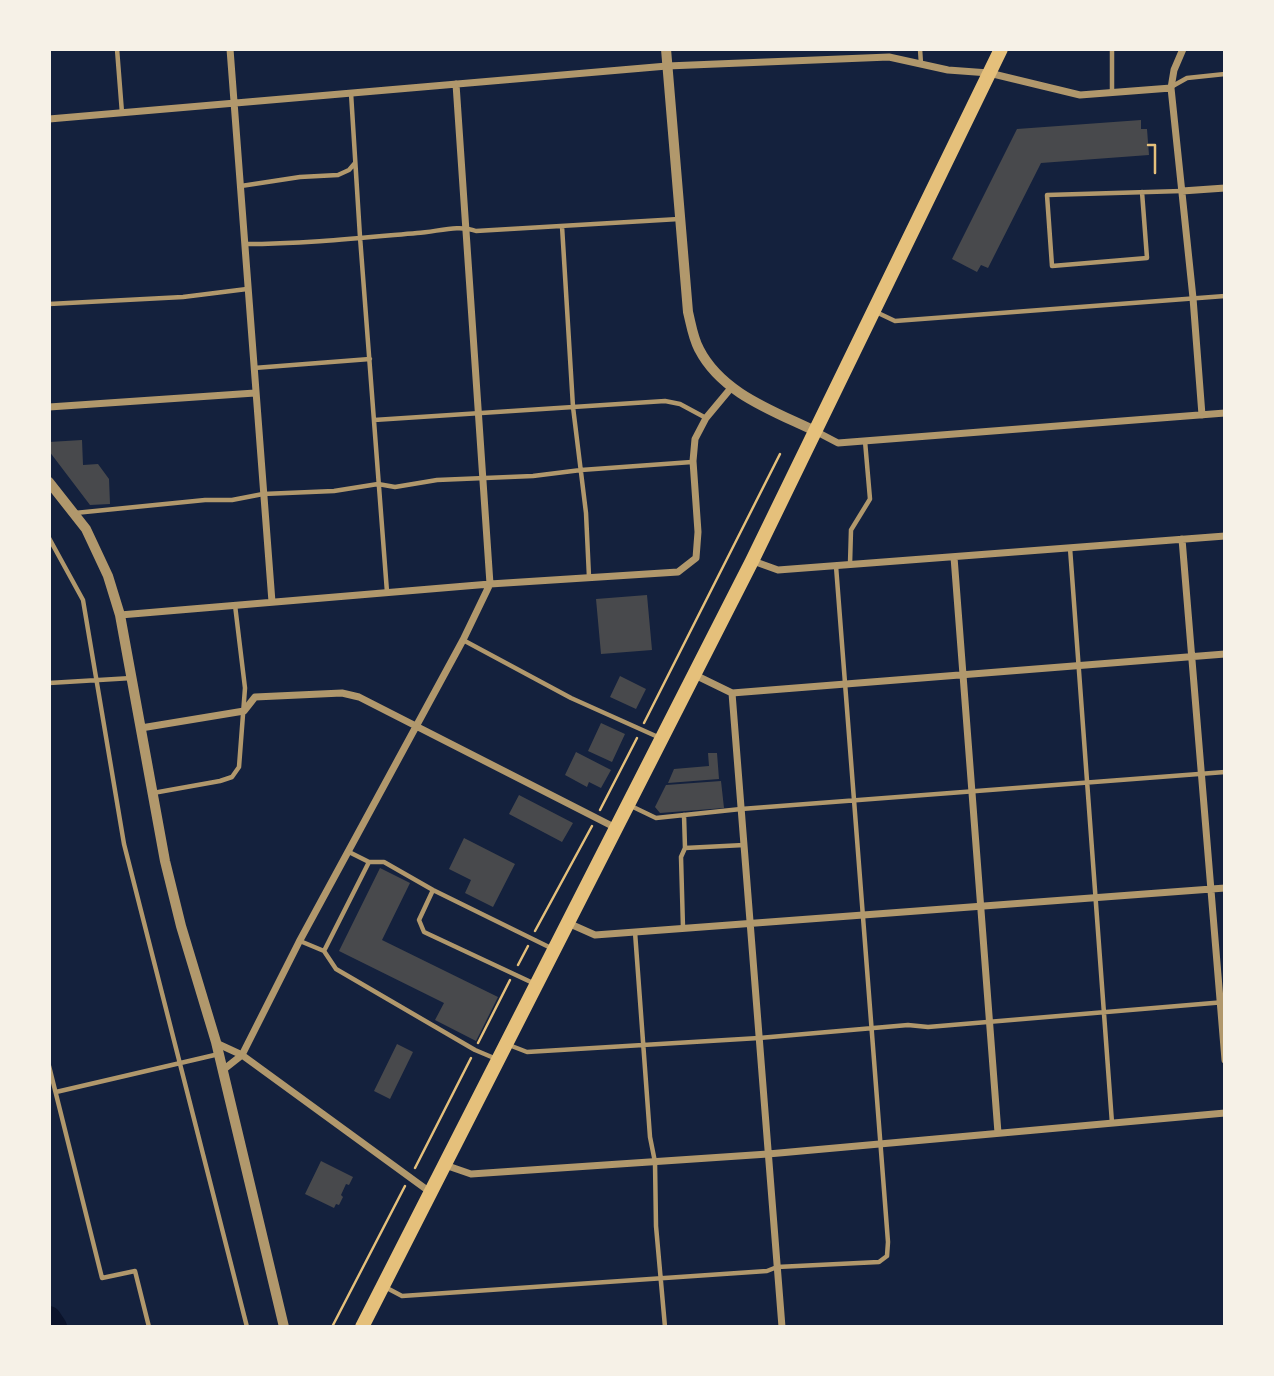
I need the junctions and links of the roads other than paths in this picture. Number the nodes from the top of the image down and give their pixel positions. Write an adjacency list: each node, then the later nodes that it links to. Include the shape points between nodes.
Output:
1 (117, 49): 18 (lane)
2 (230, 49): 17 (street)
3 (666, 49): 10 (street)
4 (920, 49): 9 (lane)
5 (1001, 49): 11 (highway)
6 (1112, 49): 16 (lane)
7 (1183, 49): 14 (street)
8 (888, 53): 9 (street); 10 (street)
9 (920, 64): 11 (street)
10 (667, 66): 13 (street); 25 (street)
11 (989, 73): 16 (street, via 1080,95); 34 (highway)
12 (1225, 74): 14 (lane, via 1187,78)
13 (456, 84): 15 (street); 27 (street)
14 (1171, 88): 16 (street); 23 (street)
15 (351, 93): 17 (street); 20 (lane)
16 (1112, 93)
17 (233, 103): 18 (street); 21 (street)
18 (122, 113): 19 (street)
19 (49, 119)
20 (355, 163): 21 (lane, via 338,175); 28 (lane)
21 (240, 186): 29 (street)
22 (1225, 188): 23 (street)
23 (1182, 191): 24 (lane); 32 (street)
24 (1142, 192): 24 (lane, via 1047,195 1052,266 1147,258)
25 (679, 219): 26 (lane); 37 (street, via 688,313 698,349)
26 (562, 226): 27 (lane, via 476,231); 40 (lane)
27 (466, 227): 28 (lane); 41 (street)
28 (360, 237): 29 (lane); 35 (lane)
29 (244, 244): 30 (street)
30 (247, 289): 33 (lane, via 183,298); 36 (street)
31 (1225, 296): 32 (lane)
32 (1193, 298): 34 (lane, via 895,321); 43 (street)
33 (49, 304)
34 (875, 312): 46 (highway)
35 (370, 359): 36 (lane); 45 (lane)
36 (253, 368): 38 (street)
37 (731, 388): 44 (street); 46 (street)
38 (255, 393): 39 (street); 53 (street)
39 (49, 407)
40 (573, 407): 41 (lane); 44 (lane, via 665,401); 49 (lane)
41 (478, 413): 45 (lane); 50 (street)
42 (1225, 413): 43 (street)
43 (1202, 415): 47 (street)
44 (706, 418): 48 (street, via 695,439)
45 (374, 420): 52 (lane)
46 (817, 432): 47 (street, via 838,443); 60 (highway)
47 (865, 441): 61 (lane, via 870,499 851,530)
48 (693, 461): 49 (lane); 63 (street, via 696,558 678,572)
49 (581, 470): 50 (lane); 63 (lane)
50 (483, 479): 52 (lane, via 395,487); 64 (street)
51 (49, 481): 54 (street)
52 (378, 484): 53 (lane); 65 (lane)
53 (263, 494): 54 (lane); 66 (street)
54 (73, 513): 68 (street, via 86,529 108,576)
55 (1225, 536): 57 (street)
56 (49, 538): 76 (lane, via 83,600)
57 (1182, 539): 58 (street); 71 (street)
58 (1070, 548): 59 (street); 72 (lane)
59 (954, 557): 61 (street); 74 (street)
60 (752, 561): 62 (street, via 778,570); 73 (highway)
61 (850, 565): 62 (street)
62 (836, 566): 78 (lane)
63 (589, 578): 64 (street)
64 (490, 584): 65 (street); 69 (street)
65 (387, 593): 66 (street)
66 (272, 602): 67 (street)
67 (235, 605): 68 (street); 80 (lane)
68 (120, 615): 75 (street)
69 (463, 640): 81 (street); 83 (lane)
70 (1225, 654): 71 (street)
71 (1192, 657): 72 (street); 85 (street)
72 (1078, 666): 74 (street); 86 (lane)
73 (695, 675): 79 (street); 83 (highway)
74 (963, 675): 78 (street); 87 (street)
75 (132, 678): 76 (lane); 82 (street)
76 (96, 680): 77 (lane); 123 (lane, via 124,844)
77 (49, 683)
78 (845, 684): 79 (street); 89 (lane)
79 (732, 693): 91 (street)
80 (244, 711): 81 (street, via 255,697 342,693); 82 (street); 88 (lane, via 239,767 232,777)
81 (416, 727): 93 (street); 96 (street)
82 (141, 728): 88 (street)
83 (662, 739): 90 (highway)
84 (1225, 772): 85 (lane)
85 (1201, 774): 86 (lane); 99 (street)
86 (1087, 783): 87 (lane); 101 (lane)
87 (972, 792): 89 (lane); 102 (street)
88 (153, 793): 119 (street, via 177,913)
89 (855, 802): 91 (lane); 103 (lane)
90 (628, 805): 92 (lane, via 656,818); 93 (highway)
91 (741, 809): 92 (lane); 94 (street)
92 (684, 815): 95 (lane)
93 (617, 828): 104 (highway)
94 (744, 845): 95 (lane); 105 (street)
95 (685, 848): 106 (lane, via 681,857)
96 (347, 852): 97 (lane); 108 (street)
97 (369, 862): 100 (lane, via 384,862); 110 (lane)
98 (1225, 888): 99 (street)
99 (1211, 889): 101 (street); 112 (street)
100 (433, 890): 109 (lane); 111 (lane, via 419,920 424,932)
101 (1095, 898): 102 (street); 113 (lane)
102 (981, 906): 103 (street); 114 (street)
103 (864, 915): 105 (street); 115 (lane)
104 (568, 923): 107 (street, via 595,935); 109 (highway)
105 (750, 924): 106 (street); 116 (street)
106 (683, 928): 107 (street)
107 (635, 932): 118 (lane)
108 (299, 941): 110 (lane); 120 (street)
109 (555, 949): 111 (highway)
110 (324, 951): 121 (lane, via 336,968)
111 (537, 985): 117 (highway)
112 (1223, 1002): 113 (lane); 122 (street)
113 (1104, 1013): 114 (lane); 128 (lane)
114 (990, 1021): 115 (lane); 129 (street)
115 (872, 1028): 116 (lane); 130 (lane)
116 (759, 1038): 118 (lane); 131 (street)
117 (506, 1044): 118 (lane, via 527,1052); 121 (highway)
118 (643, 1046): 132 (lane)
119 (217, 1048): 120 (street); 123 (lane); 125 (street)
120 (242, 1055): 125 (street); 134 (street)
121 (498, 1060): 133 (highway)
122 (1225, 1060)
123 (180, 1063): 126 (lane); 139 (lane)
124 (49, 1066): 126 (lane)
125 (223, 1070): 140 (street)
126 (56, 1092): 138 (lane, via 102,1278 135,1270)
127 (1225, 1113): 128 (street)
128 (1112, 1123): 129 (street)
129 (998, 1133): 130 (street)
130 (881, 1144): 131 (street); 135 (lane, via 887,1256 878,1262)
131 (768, 1154): 132 (street); 135 (street)
132 (655, 1161): 133 (street, via 471,1174); 136 (lane)
133 (445, 1165): 134 (highway)
134 (431, 1192): 137 (highway)
135 (777, 1267): 136 (lane); 143 (street)
136 (661, 1278): 137 (lane, via 402,1296); 142 (lane)
137 (383, 1286): 141 (highway)
138 (149, 1327)
139 (247, 1327)
140 (284, 1327)
141 (362, 1327)
142 (665, 1327)
143 (782, 1327)

